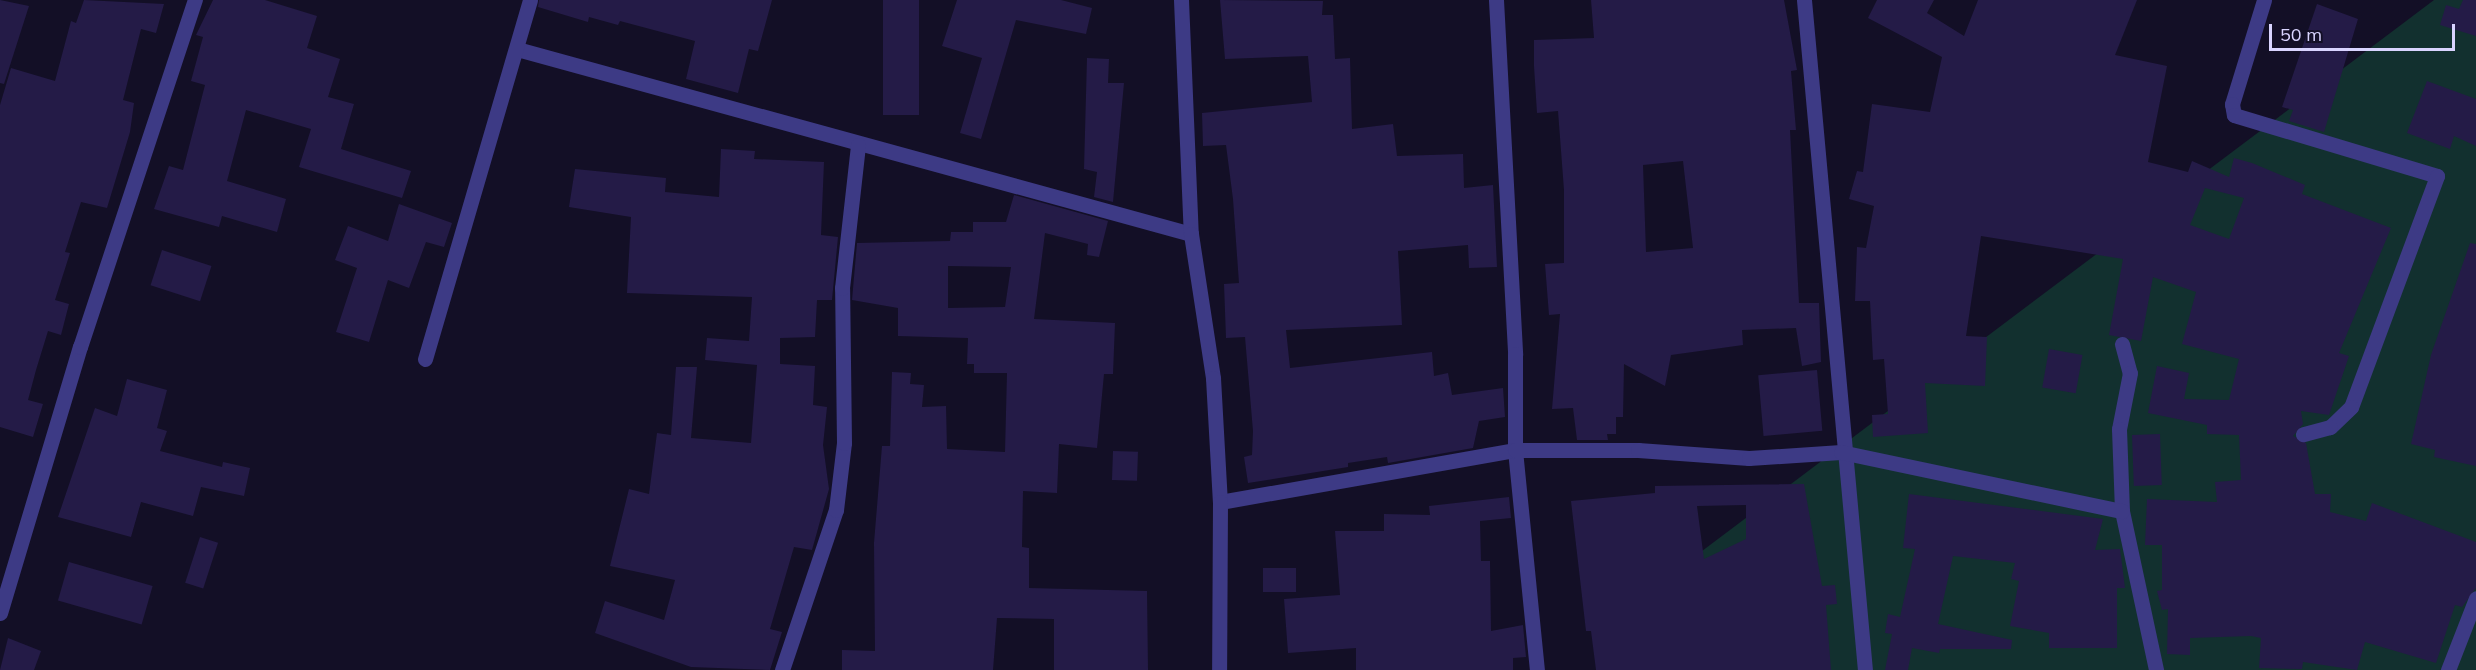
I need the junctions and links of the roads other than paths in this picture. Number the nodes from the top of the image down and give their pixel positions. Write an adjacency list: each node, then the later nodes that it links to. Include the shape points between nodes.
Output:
1 (195, 0): 18 (street, via 80,347)
2 (530, 0): 7 (street)
3 (1180, 0): 9 (street)
4 (1496, 0): 13 (street, via 1515,354)
5 (1804, 0): 14 (street)
6 (2264, 0): 12 (street, via 2232,104 2234,115 2437,176 2350,407 2330,427)
7 (517, 49): 8 (street); 11 (street)
8 (858, 145): 9 (street); 19 (street, via 842,288 844,443 836,510)
9 (1191, 234): 15 (street, via 1213,378)
10 (2122, 345): 16 (street, via 2130,374 2119,429)
11 (425, 359)
12 (2303, 434)
13 (1515, 450): 14 (street, via 1638,450 1749,458); 15 (street); 21 (street)
14 (1842, 452): 16 (street); 22 (street)
15 (1220, 502): 20 (street)
16 (2122, 511): 23 (street)
17 (2476, 598): 24 (street)
18 (0, 614)
19 (783, 670)
20 (1219, 670)
21 (1537, 670)
22 (1864, 670)
23 (2156, 670)
24 (2448, 670)

